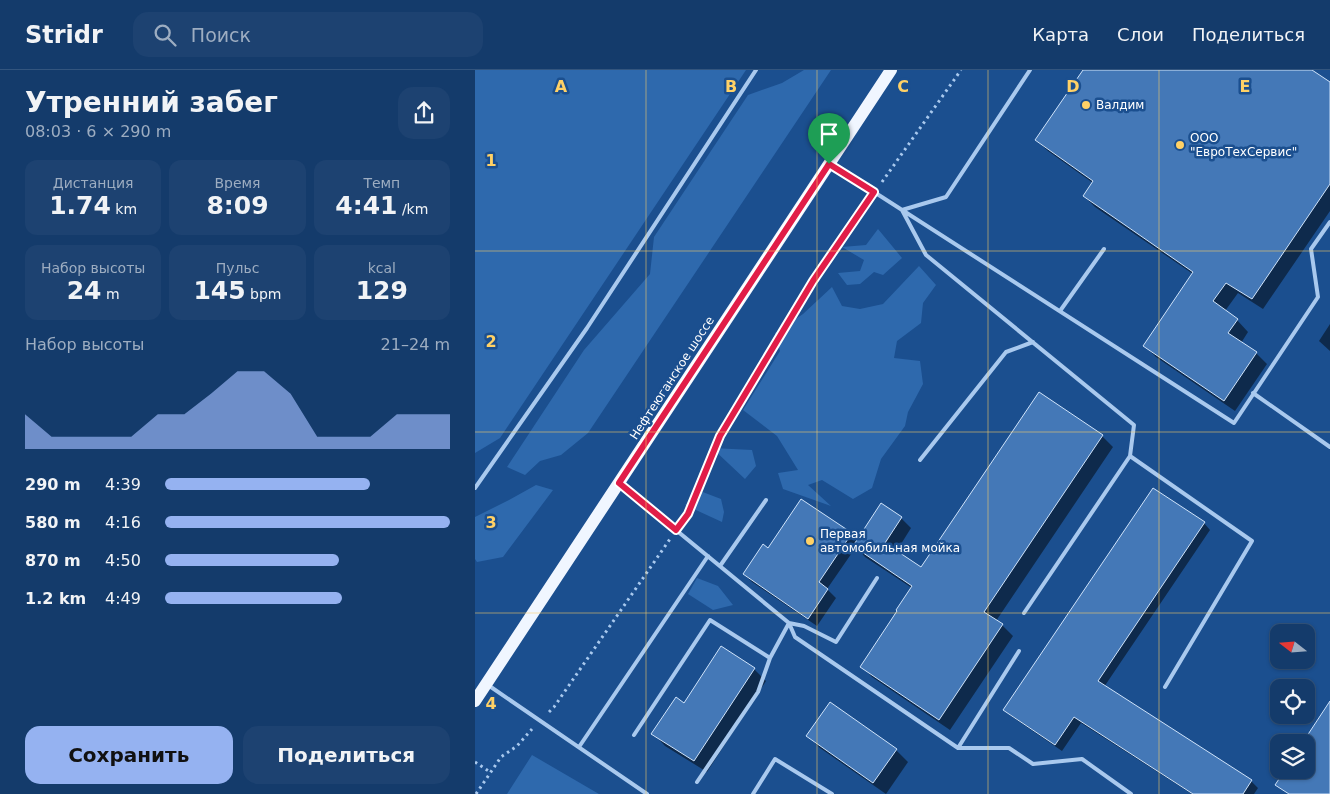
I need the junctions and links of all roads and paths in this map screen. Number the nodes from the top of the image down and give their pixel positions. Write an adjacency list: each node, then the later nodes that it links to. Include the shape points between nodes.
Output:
1 (756, 70): 17 (lane, via 587,328)
2 (891, 70): 5 (main road, Нефтеюганское шоссе)
3 (961, 70): 6 (path)
4 (1030, 70): 7 (lane, via 945,197)
5 (829, 164): 6 (lane); 16 (main road, Нефтеюганское шоссе)
6 (874, 192): 7 (lane); 19 (path, via 813,281 720,436 688,514)
7 (902, 210): 10 (lane); 11 (lane, via 926,256)
8 (1330, 222): 12 (lane, via 1311,249 1317,297)
9 (1104, 249): 10 (lane)
10 (1060, 311): 12 (lane, via 1234,423)
11 (1033, 342): 14 (lane, via 1133,425); 15 (lane, via 1006,352)
12 (1253, 393): 13 (lane)
13 (1330, 447)
14 (1130, 456): 23 (lane); 28 (lane, via 1252,541)
15 (920, 460)
16 (619, 483): 19 (lane); 27 (main road, Нефтеюганское шоссе)
17 (475, 488)
18 (766, 500): 21 (lane)
19 (676, 530): 20 (lane); 30 (path, via 554,707)
20 (708, 556): 21 (lane); 32 (lane)
21 (720, 566): 24 (lane)
22 (877, 578): 24 (lane, via 836,642 804,626)
23 (1024, 613)
24 (789, 623): 26 (lane); 33 (lane, via 795,637)
25 (1019, 651): 33 (lane)
26 (770, 658): 31 (lane, via 709,620); 36 (lane, via 758,692)
27 (486, 684): 29 (main road, Нефтеюганское шоссе); 30 (lane)
28 (1165, 686)
29 (475, 701)
30 (539, 721): 32 (lane); 35 (path)
31 (634, 735)
32 (579, 747): 38 (lane)
33 (958, 748): 41 (lane, via 1009,748 1033,764 1082,759)
34 (475, 762): 35 (path)
35 (490, 772): 37 (path)
36 (697, 782)
37 (476, 794)
38 (647, 794)
39 (753, 794): 40 (lane, via 775,758)
40 (832, 794)
41 (1131, 794)

